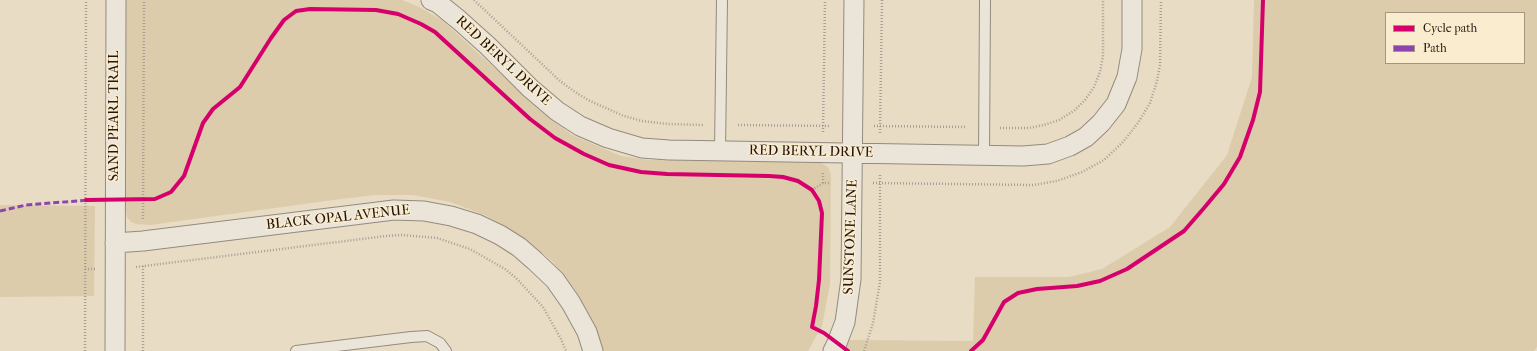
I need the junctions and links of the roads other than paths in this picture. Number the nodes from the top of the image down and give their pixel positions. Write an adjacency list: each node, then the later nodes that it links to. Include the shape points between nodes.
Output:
1 (116, 0): 10 (street, SAND PEARL TRAIL)
2 (431, 0): 7 (street, RED BERYL DRIVE, via 459,20 557,111 580,126 642,148)
3 (722, 0): 7 (lane)
4 (854, 0): 8 (street, SUNSTONE LANE)
5 (985, 0): 9 (lane)
6 (1132, 0): 9 (street, RED BERYL DRIVE, via 1132,48 1127,77 1116,104 1101,123 1086,137 1048,154)
7 (720, 150): 8 (street, RED BERYL DRIVE)
8 (853, 152): 9 (street, RED BERYL DRIVE); 15 (street, SUNSTONE LANE, via 851,279 845,322)
9 (984, 155)
10 (116, 243): 11 (street, SAND PEARL TRAIL); 14 (street, BLACK OPAL AVENUE, via 394,210 424,211 451,216 500,235 519,247 555,280 587,332)
11 (115, 351)
12 (296, 351): 13 (lane, via 427,336 440,343)
13 (446, 351)
14 (593, 351)
15 (833, 351)

